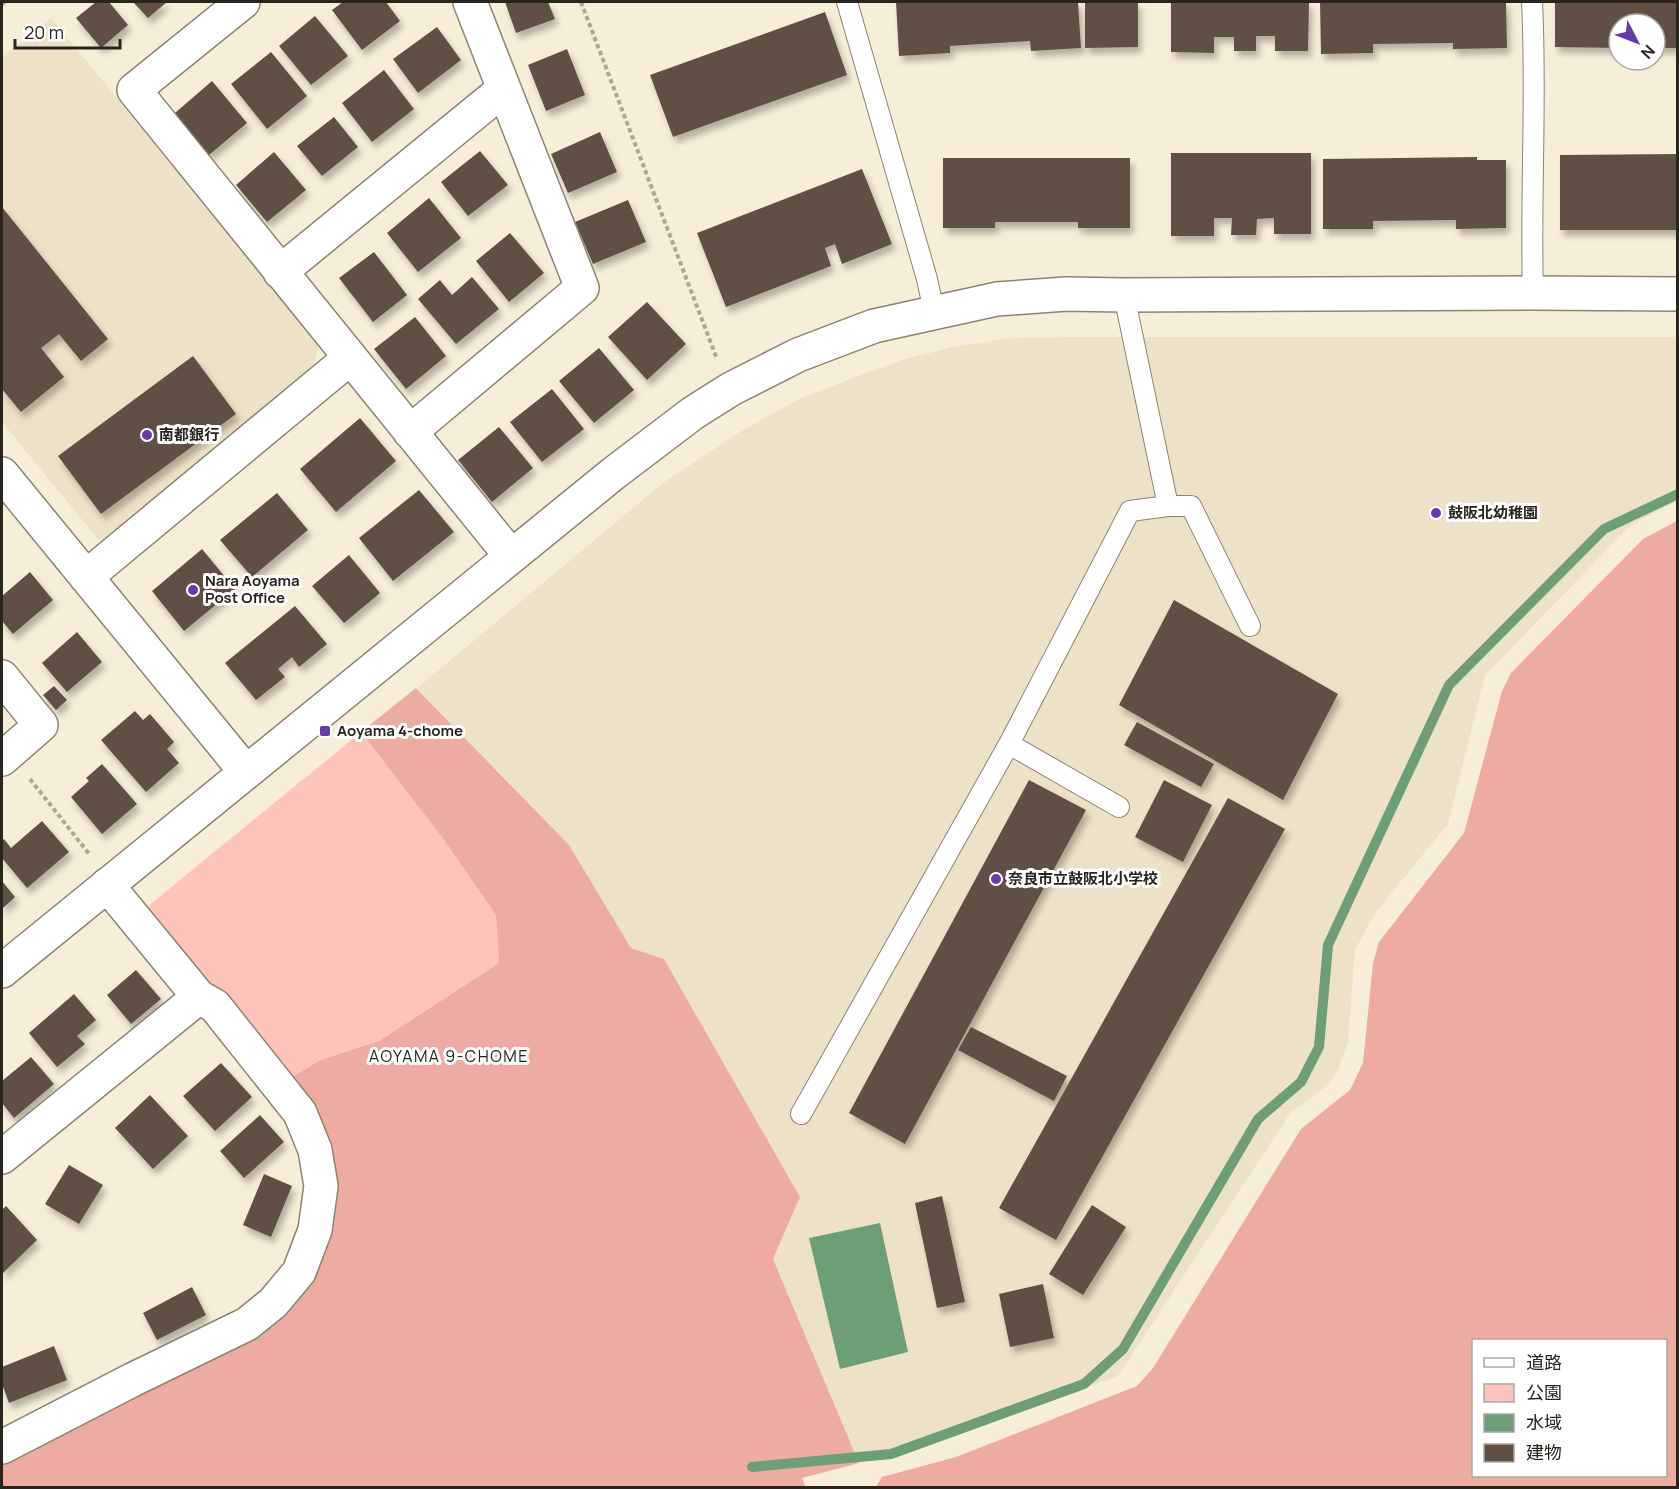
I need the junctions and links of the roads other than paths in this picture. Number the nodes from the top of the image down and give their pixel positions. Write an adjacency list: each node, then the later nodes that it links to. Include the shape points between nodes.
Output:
1 (243, 2): 6 (street, via 134,90)
2 (470, 2): 5 (street)
3 (847, 2): 10 (lane)
4 (1532, 2): 7 (lane)
5 (504, 88): 6 (street); 12 (street, via 582,288)
6 (280, 272): 11 (street)
7 (1533, 293): 8 (street); 9 (street)
8 (1677, 294)
9 (1124, 295): 10 (street, via 997,299); 14 (lane)
10 (934, 312): 15 (street, via 874,326 798,355 731,389 693,413)
11 (350, 358): 12 (street); 16 (street)
12 (410, 432): 15 (street)
13 (2, 474): 16 (street)
14 (1168, 506): 17 (lane, via 1191,506); 19 (lane, via 1130,511)
15 (511, 556): 21 (street)
16 (86, 577): 21 (street)
17 (1250, 627)
18 (2, 676): 20 (street, via 41,725)
19 (1009, 744): 22 (lane); 26 (lane)
20 (5, 756)
21 (246, 771): 23 (street)
22 (1119, 807)
23 (107, 885): 24 (street); 25 (street)
24 (2, 971)
25 (199, 997): 27 (street); 28 (street, via 215,1006 300,1113 315,1150 321,1186 315,1230 299,1272 273,1303 247,1324)
26 (801, 1114)
27 (2, 1157)
28 (2, 1447)

